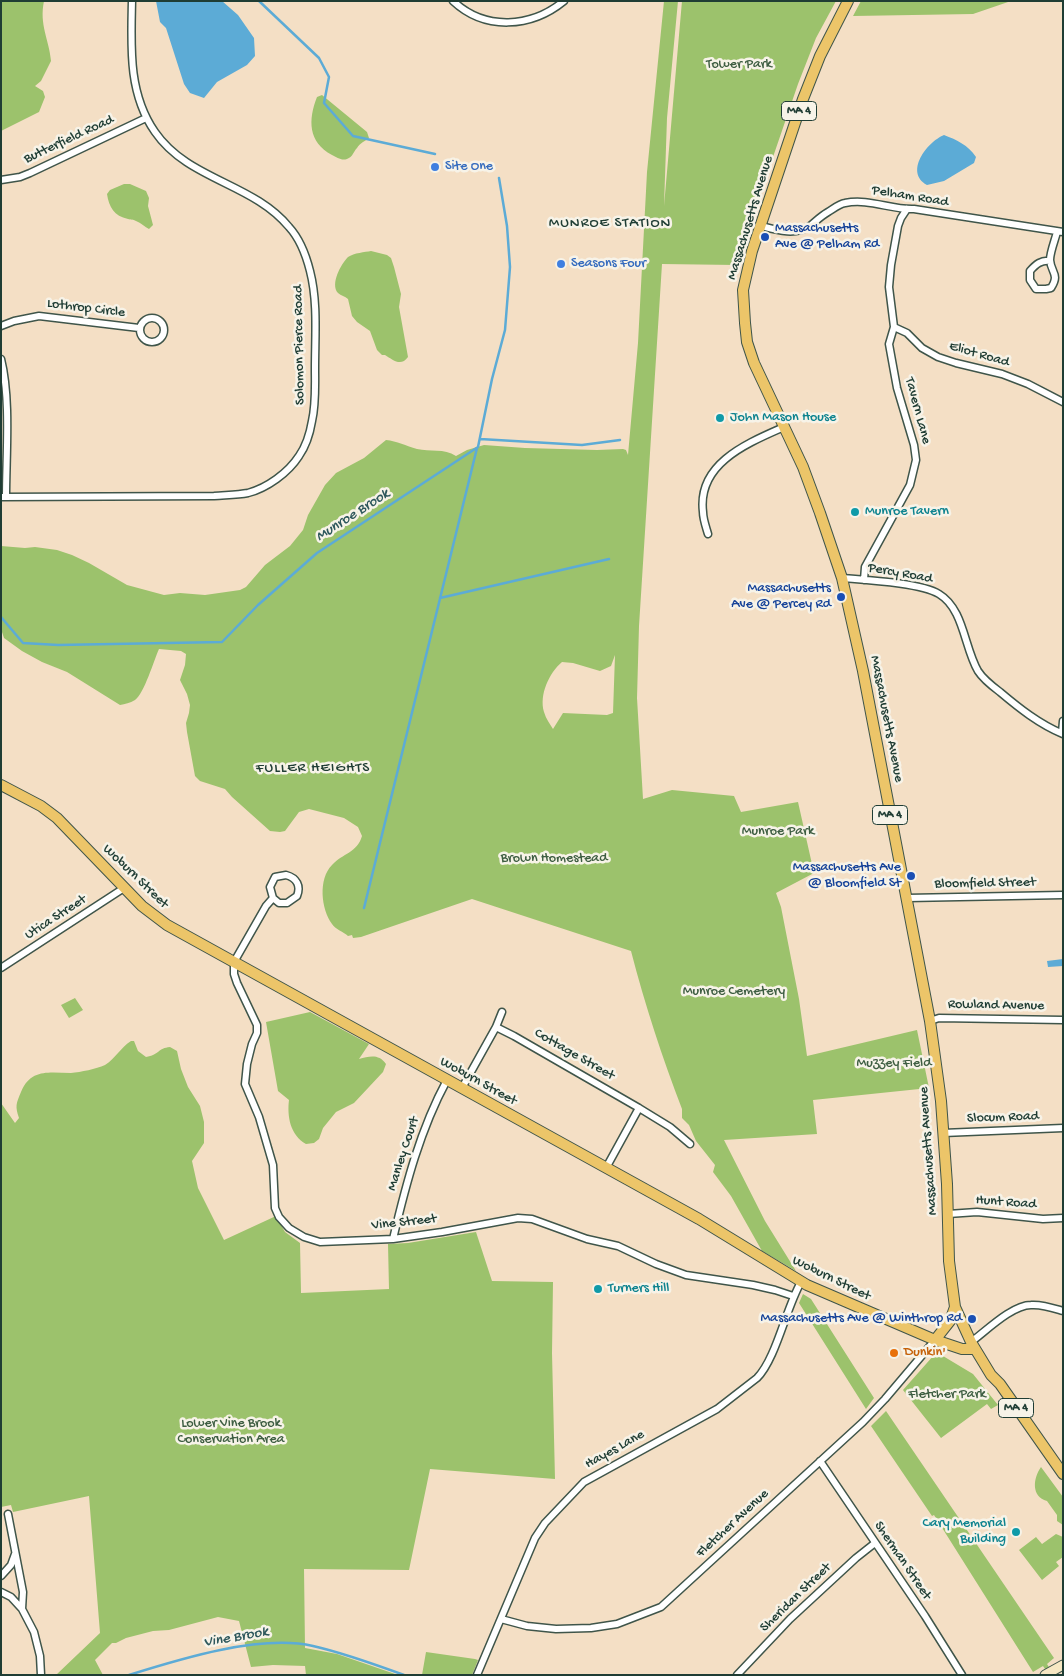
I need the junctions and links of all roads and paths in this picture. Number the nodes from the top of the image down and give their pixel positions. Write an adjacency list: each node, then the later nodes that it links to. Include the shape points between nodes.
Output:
1 (132, 1): 5 (street, Solomon Pierce Road, via 132,72)
2 (453, 1): 3 (street, via 475,16 510,24 537,17)
3 (564, 1)
4 (848, 1): 8 (main road, Massachusetts Avenue / MA 4, via 817,64)
5 (146, 118): 6 (street, Butterfield Road, via 30,173); 17 (street, Solomon Pierce Road, via 176,155 263,202 300,241 314,291 314,391 309,436 299,456 284,473 266,486 247,493)
6 (1, 180)
7 (907, 210): 8 (street, Pelham Road, via 871,202 844,203 808,227 781,231); 9 (street, Pelham Road); 12 (street, via 898,226 891,264 889,287)
8 (761, 226): 16 (main road, Massachusetts Avenue / MA 4, via 743,290 747,342)
9 (1060, 232): 10 (street)
10 (1050, 261): 10 (street, via 1055,276 1053,284 1051,288 1036,289 1030,280 1030,271 1039,262)
11 (1, 326): 13 (street, Lothrop Circle, via 39,316)
12 (894, 327): 15 (street, Eliot Road, via 938,357 1002,374); 20 (street, Tavern Lane, via 889,344 916,460 910,485 865,567)
13 (139, 328)
14 (1, 359): 17 (street, via 7,402)
15 (1063, 402)
16 (784, 427): 18 (street, via 737,450 709,476 702,511); 19 (main road, Massachusetts Avenue / MA 4, via 803,467)
17 (4, 497)
18 (708, 534)
19 (842, 578): 20 (street, Percy Road); 27 (main road, Massachusetts Avenue / MA 4)
20 (864, 580): 22 (street, Percy Road, via 924,588 939,594 951,604 958,616 978,671 1028,715)
21 (1063, 721): 22 (street)
22 (1062, 733)
23 (1, 785): 24 (main road, Woburn Street, via 55,817)
24 (124, 888): 28 (main road, Woburn Street, via 167,925); 29 (street, Utica Street)
25 (1063, 895): 27 (street, Bloomfield Street)
26 (273, 898): 26 (street, via 270,887 275,877 286,875 296,881 298,892 294,900 283,904); 28 (street)
27 (907, 898): 32 (main road, Massachusetts Avenue / MA 4)
28 (234, 962): 34 (main road, Woburn Street); 43 (street, Vine Street, via 237,983 257,1025 244,1084 259,1117 273,1165 274,1202 279,1216 289,1228 320,1242)
29 (1, 968)
30 (502, 1012): 33 (street)
31 (1063, 1020): 32 (street, Rowland Avenue, via 939,1018)
32 (930, 1021): 38 (main road, Massachusetts Avenue / MA 4)
33 (496, 1027): 35 (street); 36 (street, Cottage Street)
34 (447, 1080): 35 (main road, Woburn Street); 43 (street, Manley Court, via 407,1180)
35 (462, 1088): 40 (main road, Woburn Street)
36 (639, 1108): 39 (street, Cottage Street); 40 (street)
37 (1063, 1128): 38 (street, Slocum Road)
38 (943, 1133): 41 (main road, Massachusetts Avenue / MA 4)
39 (690, 1144)
40 (606, 1168): 44 (main road, Woburn Street, via 700,1220)
41 (948, 1214): 42 (street, Hunt Road, via 977,1212); 46 (main road, Massachusetts Avenue / MA 4)
42 (1063, 1218)
43 (393, 1239): 45 (street, Vine Street, via 518,1218 532,1219 622,1248 686,1275 754,1285)
44 (801, 1282): 45 (street, Hayes Lane); 48 (main road, Woburn Street)
45 (793, 1296): 58 (street, Hayes Lane, via 768,1362 757,1378 717,1409 584,1482 560,1506 535,1538)
46 (955, 1307): 48 (main road, via 950,1321); 49 (main road, Massachusetts Avenue / MA 4)
47 (1063, 1311): 49 (street, via 1030,1305 1016,1309)
48 (935, 1340): 49 (main road, Woburn Street, via 962,1349); 50 (street, Fletcher Avenue, via 875,1410)
49 (973, 1346): 51 (main road, Massachusetts Avenue / MA 4)
50 (820, 1461): 53 (street, Sherman Street); 58 (street, Fletcher Avenue, via 662,1606 617,1624 591,1628 566,1630 527,1626)
51 (1063, 1474)
52 (8, 1514): 54 (street)
53 (875, 1543): 62 (street, Sheridan Street, via 790,1619); 63 (street, Sherman Street)
54 (15, 1553): 55 (street, via 11,1565); 57 (street, via 23,1592)
55 (1, 1576)
56 (1, 1592): 57 (street)
57 (22, 1609): 60 (street, via 34,1632)
58 (501, 1619): 61 (street, Hayes Lane)
59 (1063, 1664): 64 (street)
60 (41, 1675)
61 (477, 1675)
62 (737, 1675)
63 (962, 1675)
64 (1045, 1675)

